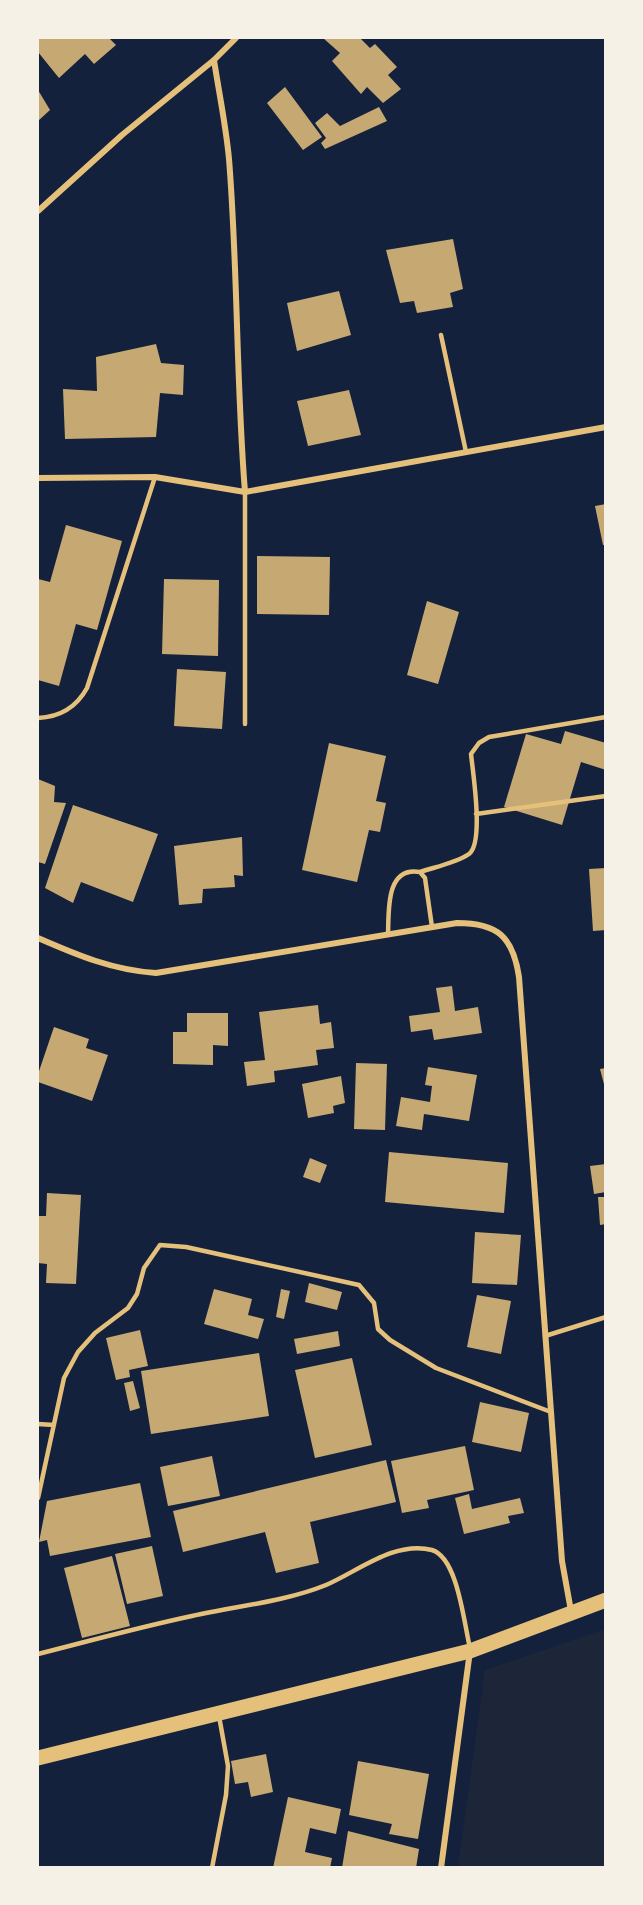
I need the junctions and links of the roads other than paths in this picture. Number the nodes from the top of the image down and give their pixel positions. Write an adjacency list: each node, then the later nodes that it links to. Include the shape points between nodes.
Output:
1 (236, 38): 2 (street)
2 (214, 60): 3 (street); 9 (street, via 229,157 236,262 238,411)
3 (38, 211)
4 (441, 335): 6 (lane)
5 (606, 427): 6 (street)
6 (466, 452): 9 (street)
7 (155, 477): 8 (street); 9 (street); 11 (lane, via 87,688 79,702 55,717)
8 (38, 478)
9 (245, 492): 12 (lane)
10 (606, 717): 14 (lane, via 489,737 479,743 471,754)
11 (38, 718)
12 (245, 724)
13 (606, 796): 14 (lane)
14 (476, 814): 15 (lane, via 475,847 469,855)
15 (420, 872): 16 (lane, via 425,878); 17 (lane, via 412,870 393,885)
16 (432, 927): 17 (street); 20 (street, via 477,923 491,928 513,948 517,962)
17 (388, 935): 18 (street, via 156,973 96,963)
18 (38, 938)
19 (606, 1317): 20 (lane)
20 (545, 1336): 21 (street)
21 (551, 1412): 23 (lane, via 436,1368 400,1346 378,1329 374,1303 359,1285 186,1247 160,1245 144,1268 137,1294 128,1308 95,1333 78,1352 64,1378); 26 (street, via 562,1561)
22 (38, 1424): 23 (lane)
23 (54, 1425): 24 (lane)
24 (38, 1498)
25 (606, 1600): 26 (main road)
26 (571, 1611): 27 (main road)
27 (470, 1651): 28 (lane, via 454,1579 445,1557 432,1550 416,1549 394,1552 301,1594 190,1616); 29 (main road); 32 (street)
28 (38, 1654)
29 (219, 1713): 30 (main road); 31 (lane, via 228,1766)
30 (38, 1758)
31 (212, 1868)
32 (441, 1868)

